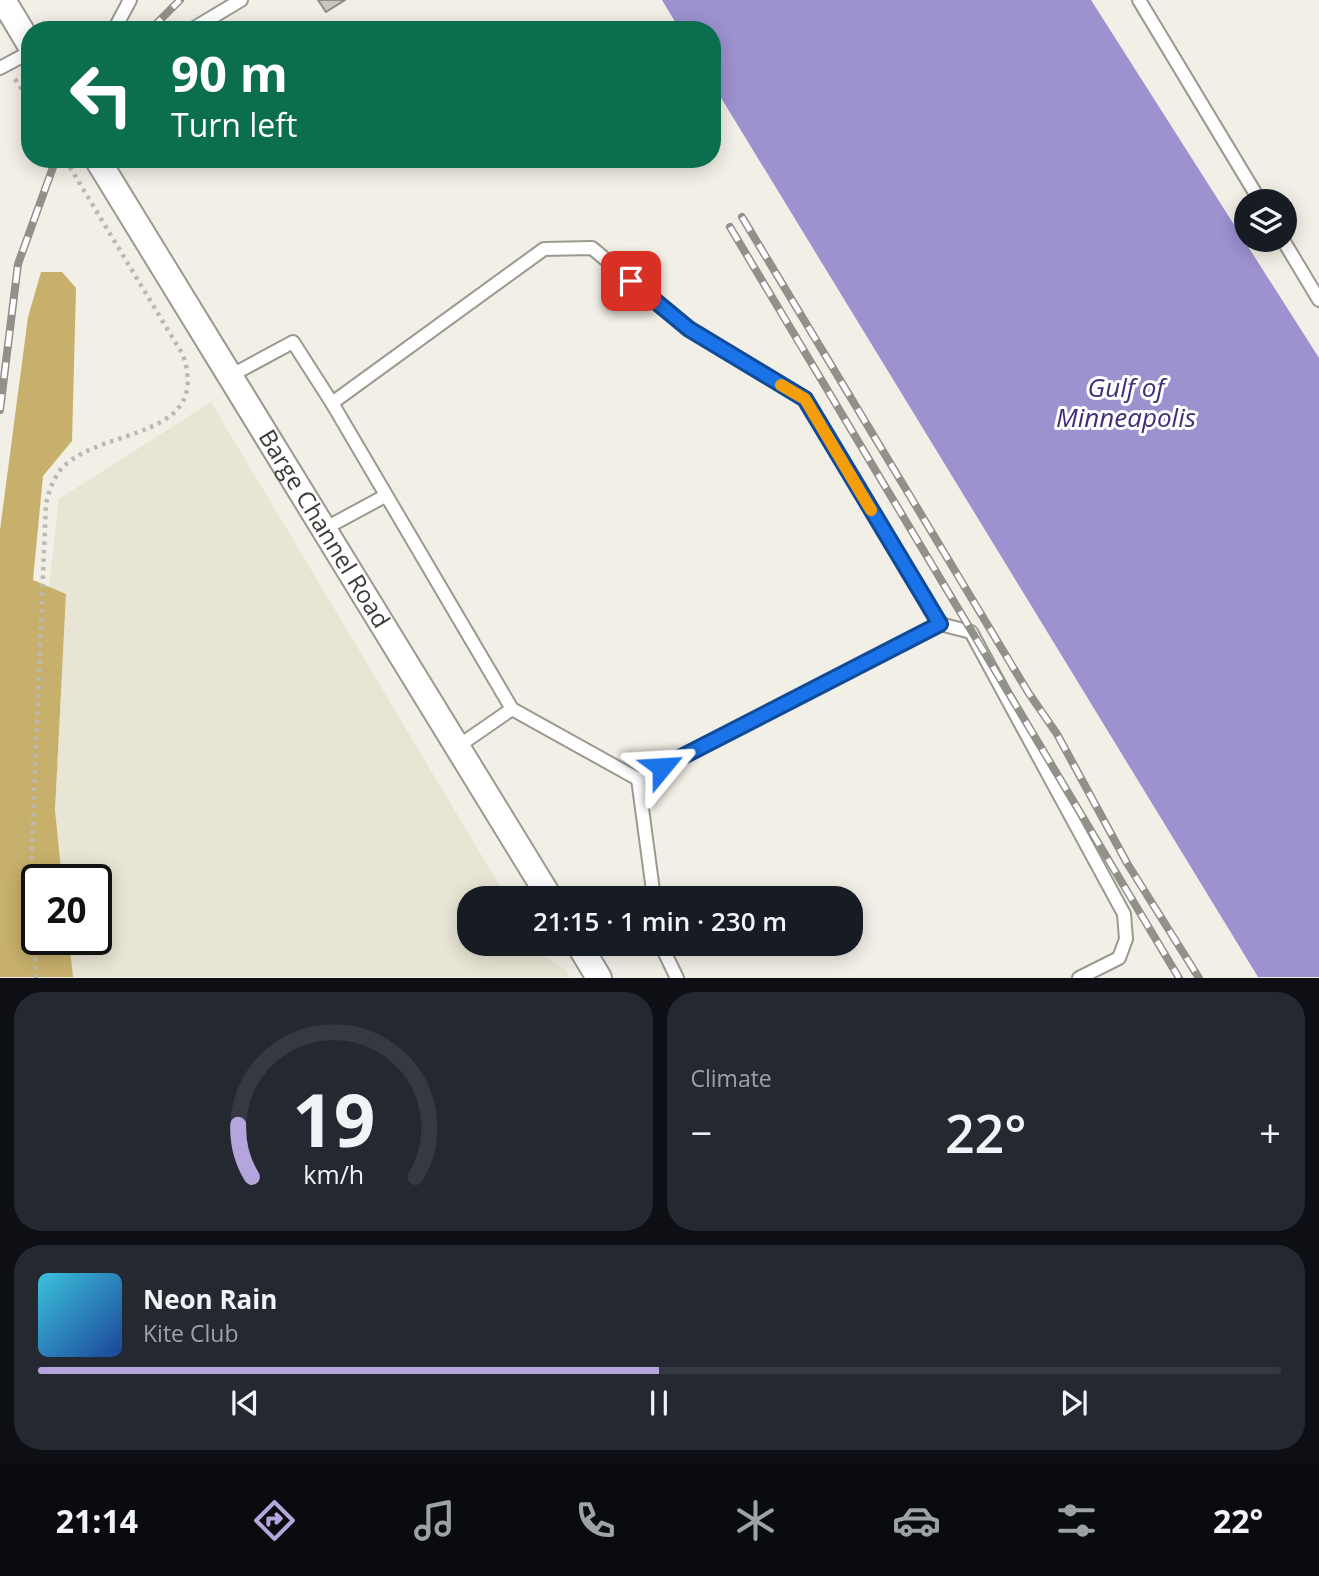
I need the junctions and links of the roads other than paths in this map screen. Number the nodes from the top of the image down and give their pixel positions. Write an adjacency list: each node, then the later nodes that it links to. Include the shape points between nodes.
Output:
1 (3, 0): 7 (street)
2 (130, 0): 5 (lane)
3 (241, 0): 6 (lane)
4 (1139, 0): 11 (lane)
5 (119, 21)
6 (206, 21)
7 (21, 30)
8 (21, 57): 9 (lane)
9 (0, 68)
10 (103, 168): 14 (street, Barge Channel Road)
11 (1253, 189)
12 (1290, 252): 13 (lane)
13 (1319, 300)
14 (230, 376): 15 (lane, via 293,342); 17 (street, Barge Channel Road)
15 (332, 403): 16 (lane); 18 (lane, via 544,249 592,248 689,329 805,399)
16 (385, 496): 17 (lane); 19 (lane)
17 (324, 529): 20 (street, Barge Channel Road)
18 (940, 624): 21 (lane); 28 (lane, via 971,632 1124,914 1126,939 1119,958)
19 (512, 709): 20 (lane); 21 (lane)
20 (457, 747): 22 (street, Barge Channel Road)
21 (638, 779): 23 (lane)
22 (543, 886)
23 (652, 886)
24 (586, 956): 26 (street)
25 (666, 956): 27 (lane)
26 (599, 978)
27 (677, 978)
28 (1079, 978)

